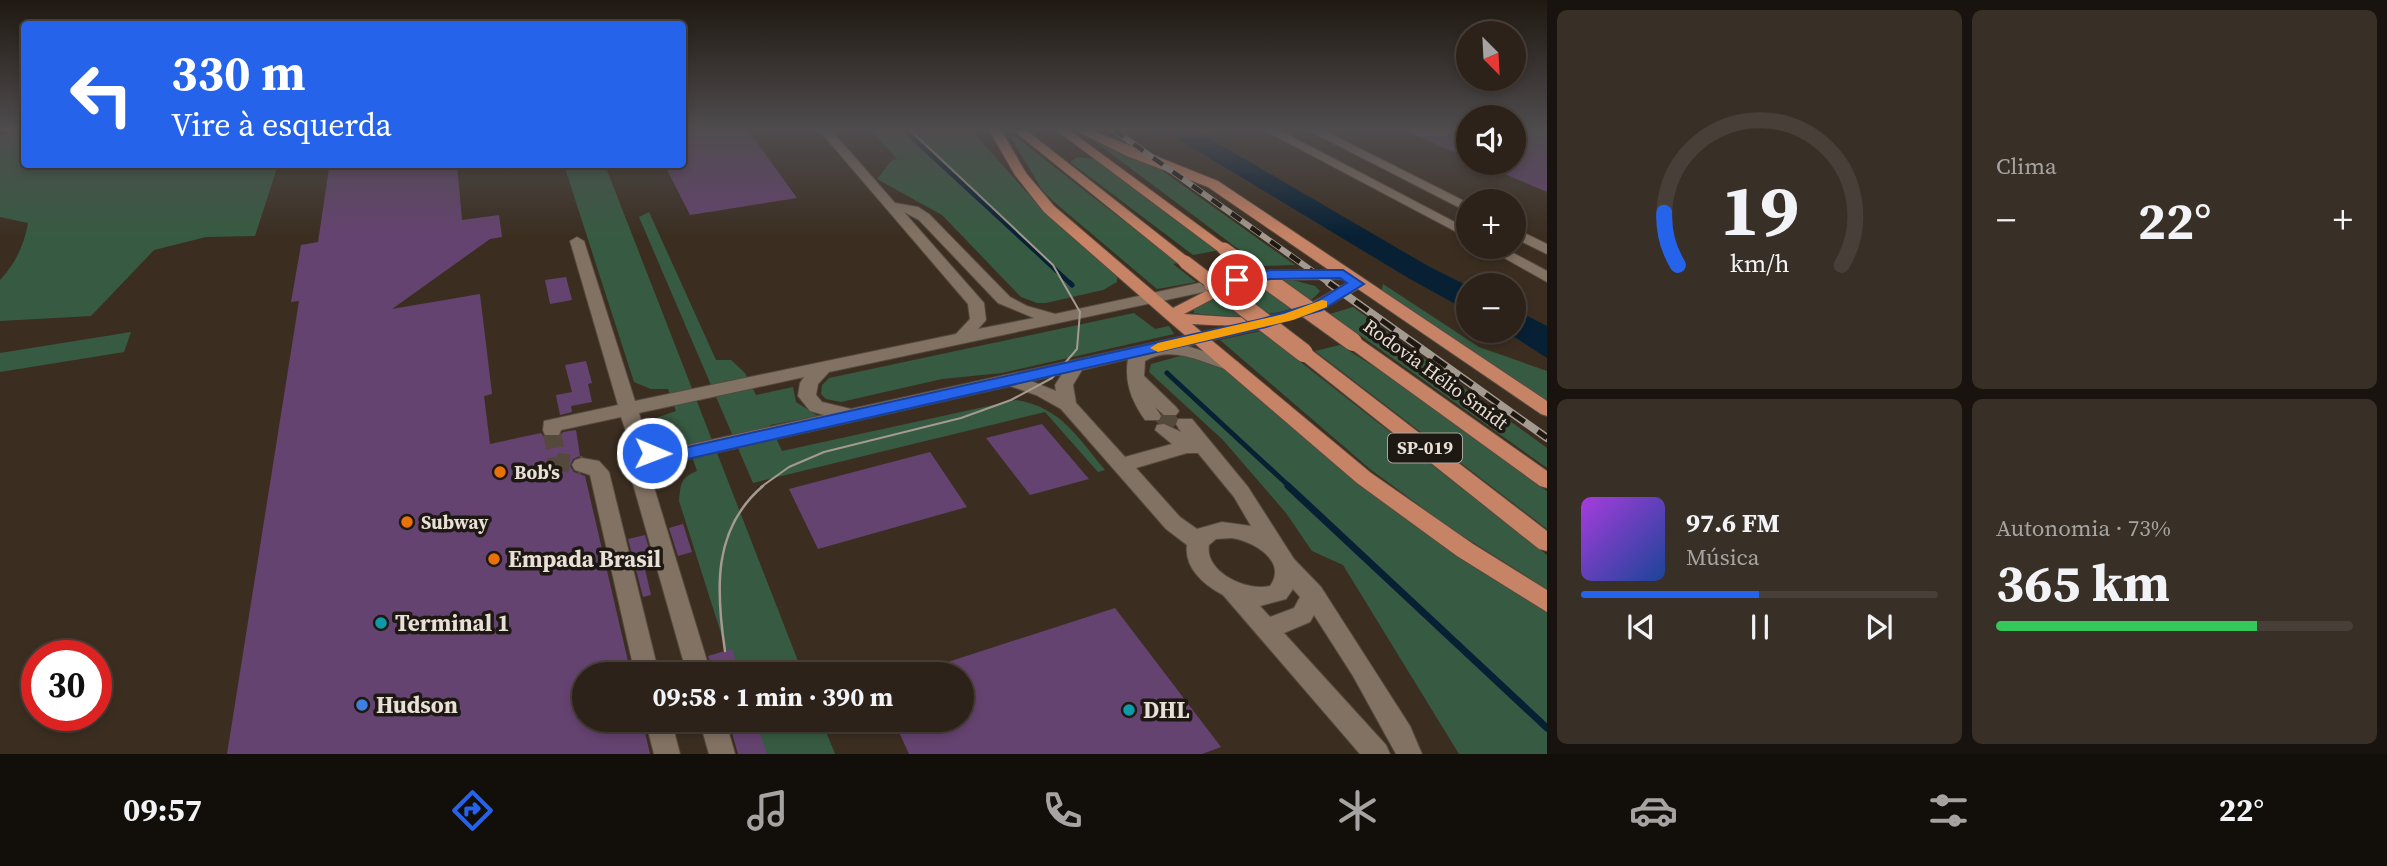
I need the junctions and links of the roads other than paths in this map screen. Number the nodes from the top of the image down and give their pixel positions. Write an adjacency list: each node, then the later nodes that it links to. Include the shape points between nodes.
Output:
1 (855, 165): 9 (street)
2 (1017, 165): 16 (main road, via 1033,192)
3 (1063, 165): 42 (main road, SP-019, bridge)
4 (1108, 165): 40 (main road, Rodovia Hélio Smidt / SP-019, bridge)
5 (1163, 165): 17 (main road, via 1213,184)
6 (1336, 165): 10 (street)
7 (1383, 165): 8 (street)
8 (1456, 202)
9 (891, 206): 23 (street, via 924,217 1014,306); 24 (street, via 976,303 978,320)
10 (1456, 228)
11 (1526, 239): 13 (street)
12 (577, 241): 32 (street)
13 (1547, 250)
14 (1514, 259): 15 (street)
15 (1547, 277)
16 (1130, 279): 19 (main road); 20 (street, via 1126,293)
17 (1350, 279): 18 (main road, via 1271,275); 22 (main road, via 1317,307); 33 (main road)
18 (1237, 280): 19 (street); 21 (main road)
19 (1151, 297): 20 (street); 21 (main road)
20 (1100, 309): 23 (street)
21 (1174, 317): 22 (main road); 25 (main road)
22 (1288, 317): 25 (street)
23 (1056, 318): 24 (street)
24 (962, 338): 29 (street)
25 (1199, 339): 26 (street); 28 (main road)
26 (1147, 350): 27 (street); 28 (street, via 1195,353); 36 (street, via 1137,358 1139,396)
27 (1075, 366): 30 (street); 31 (street, via 1064,385)
28 (1231, 366): 46 (main road, via 1364,478)
29 (823, 368): 32 (street); 34 (street, via 809,383 807,396 816,407)
30 (1011, 380): 31 (street); 34 (street)
31 (1067, 405): 39 (street)
32 (628, 410): 35 (street); 37 (street, via 638,441 652,453)
33 (1547, 410)
34 (853, 415): 37 (street)
35 (552, 428)
36 (1195, 444): 39 (street); 43 (street, via 1215,458 1241,492)
37 (672, 456): 49 (street, via 650,470 643,484)
38 (582, 465): 48 (street, via 599,472)
39 (1120, 466): 41 (street, via 1172,523)
40 (1547, 481)
41 (1198, 541): 43 (street, via 1206,533 1235,529 1268,544); 44 (street, via 1196,553 1202,567)
42 (1547, 543)
43 (1283, 561): 44 (street, via 1288,579 1282,589 1269,596); 45 (street)
44 (1232, 591): 47 (street)
45 (1313, 594): 47 (street, via 1302,615); 55 (street)
46 (1547, 602)
47 (1265, 629): 54 (street)
48 (645, 662)
49 (695, 662)
50 (661, 732): 52 (street)
51 (716, 732): 53 (street)
52 (667, 754)
53 (722, 754)
54 (1377, 754)
55 (1409, 754)

